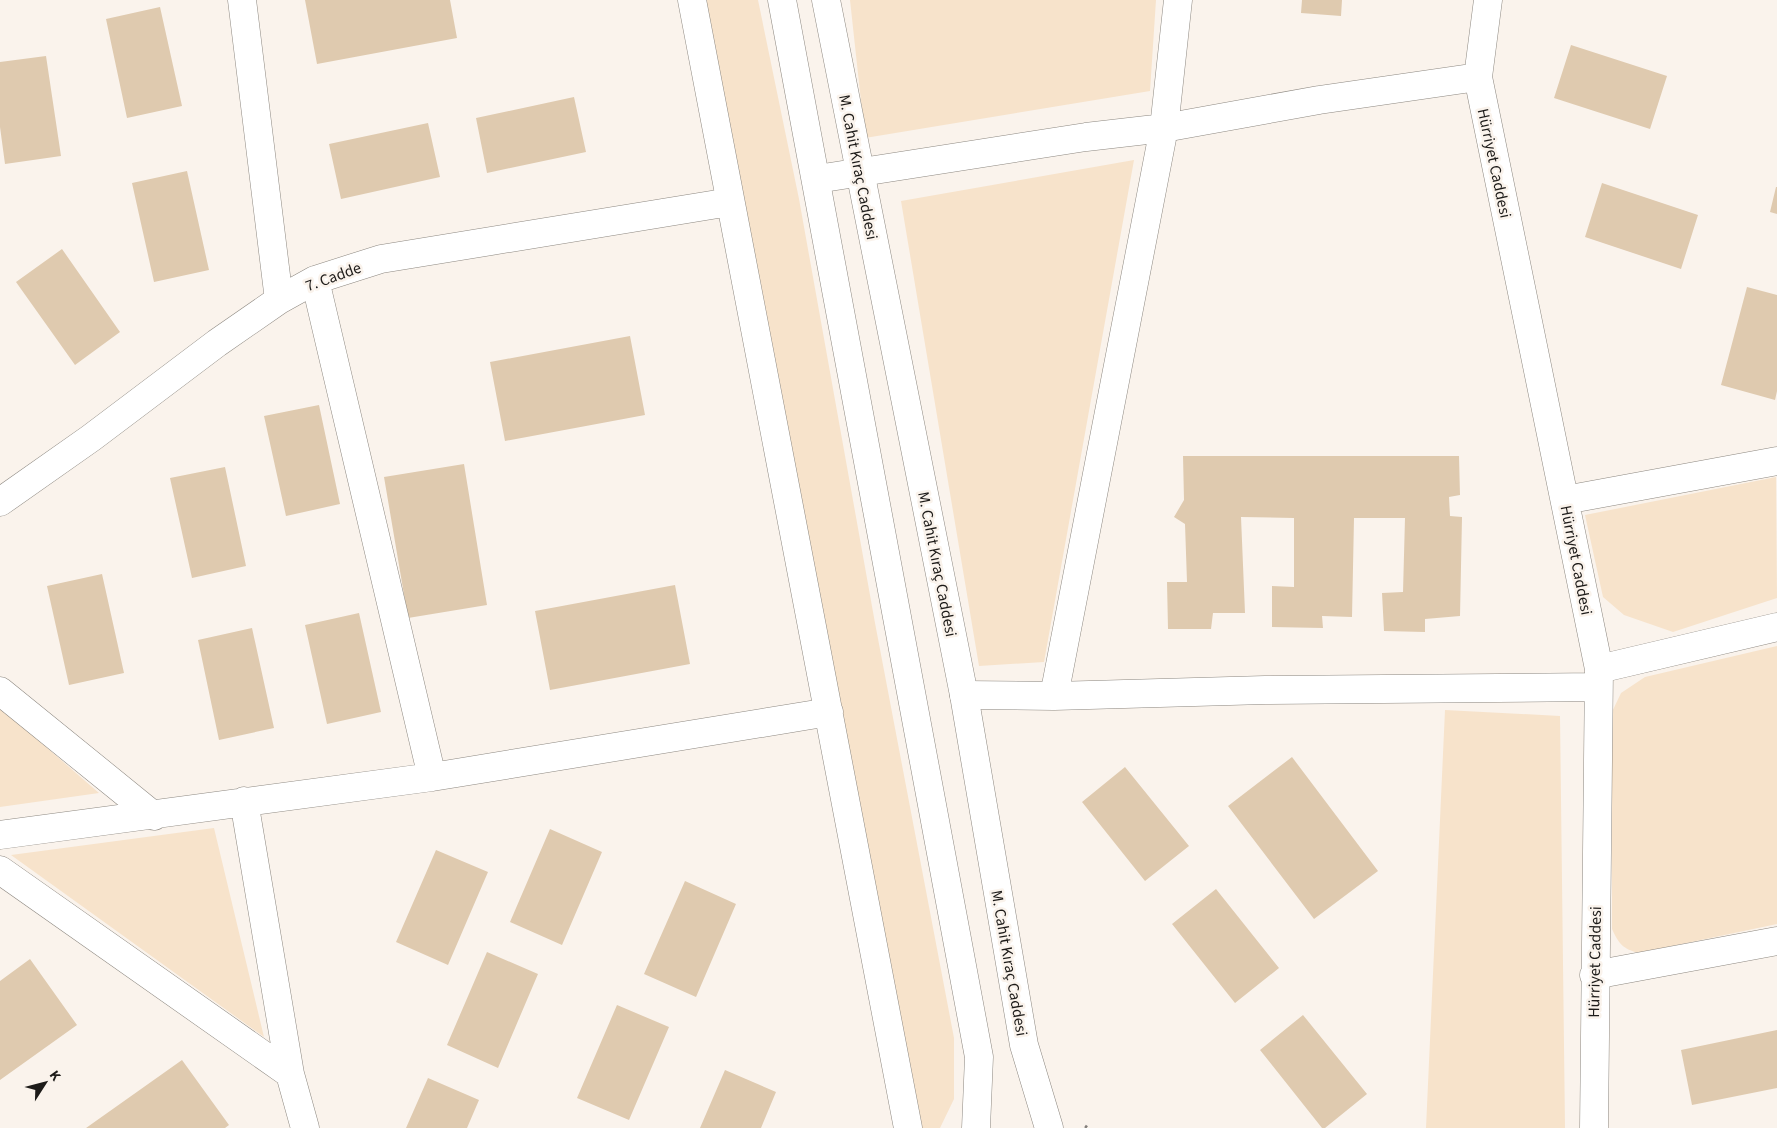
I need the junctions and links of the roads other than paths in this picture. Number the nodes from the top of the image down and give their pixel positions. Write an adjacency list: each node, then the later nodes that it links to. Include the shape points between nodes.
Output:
1 (242, 0): 13 (street)
2 (692, 0): 11 (street)
3 (782, 0): 10 (street)
4 (826, 0): 9 (street, M. Cahit Kıraç Caddesi)
5 (1178, 0): 8 (street)
6 (1488, 0): 7 (street, Hürriyet Caddesi)
7 (1478, 77): 8 (street, via 1320,100); 15 (street, Hürriyet Caddesi)
8 (1164, 128): 9 (street, via 1086,137); 21 (street)
9 (860, 173): 10 (street); 20 (street, M. Cahit Kıraç Caddesi)
10 (817, 179): 33 (street, via 979,1057)
11 (730, 202): 12 (street, 7. Cadde, via 381,259); 22 (street)
12 (315, 280): 13 (street, 7. Cadde); 23 (street)
13 (279, 300): 16 (street, 7. Cadde)
14 (1777, 461): 15 (street)
15 (1565, 500): 18 (street, Hürriyet Caddesi)
16 (0, 502)
17 (1777, 627): 18 (street)
18 (1598, 678): 21 (street); 29 (street, Hürriyet Caddesi)
19 (0, 691): 25 (street)
20 (964, 695): 21 (street); 34 (street, M. Cahit Kıraç Caddesi, via 1024,1044)
21 (1054, 696)
22 (829, 712): 23 (street); 32 (street)
23 (432, 777): 24 (street)
24 (244, 801): 25 (street); 30 (street)
25 (154, 816): 26 (street)
26 (0, 835)
27 (0, 870): 30 (street)
28 (1777, 941): 29 (street)
29 (1594, 975): 35 (street, Hürriyet Caddesi)
30 (290, 1074): 31 (street)
31 (305, 1128)
32 (908, 1128)
33 (976, 1128)
34 (1049, 1128)
35 (1594, 1128)

